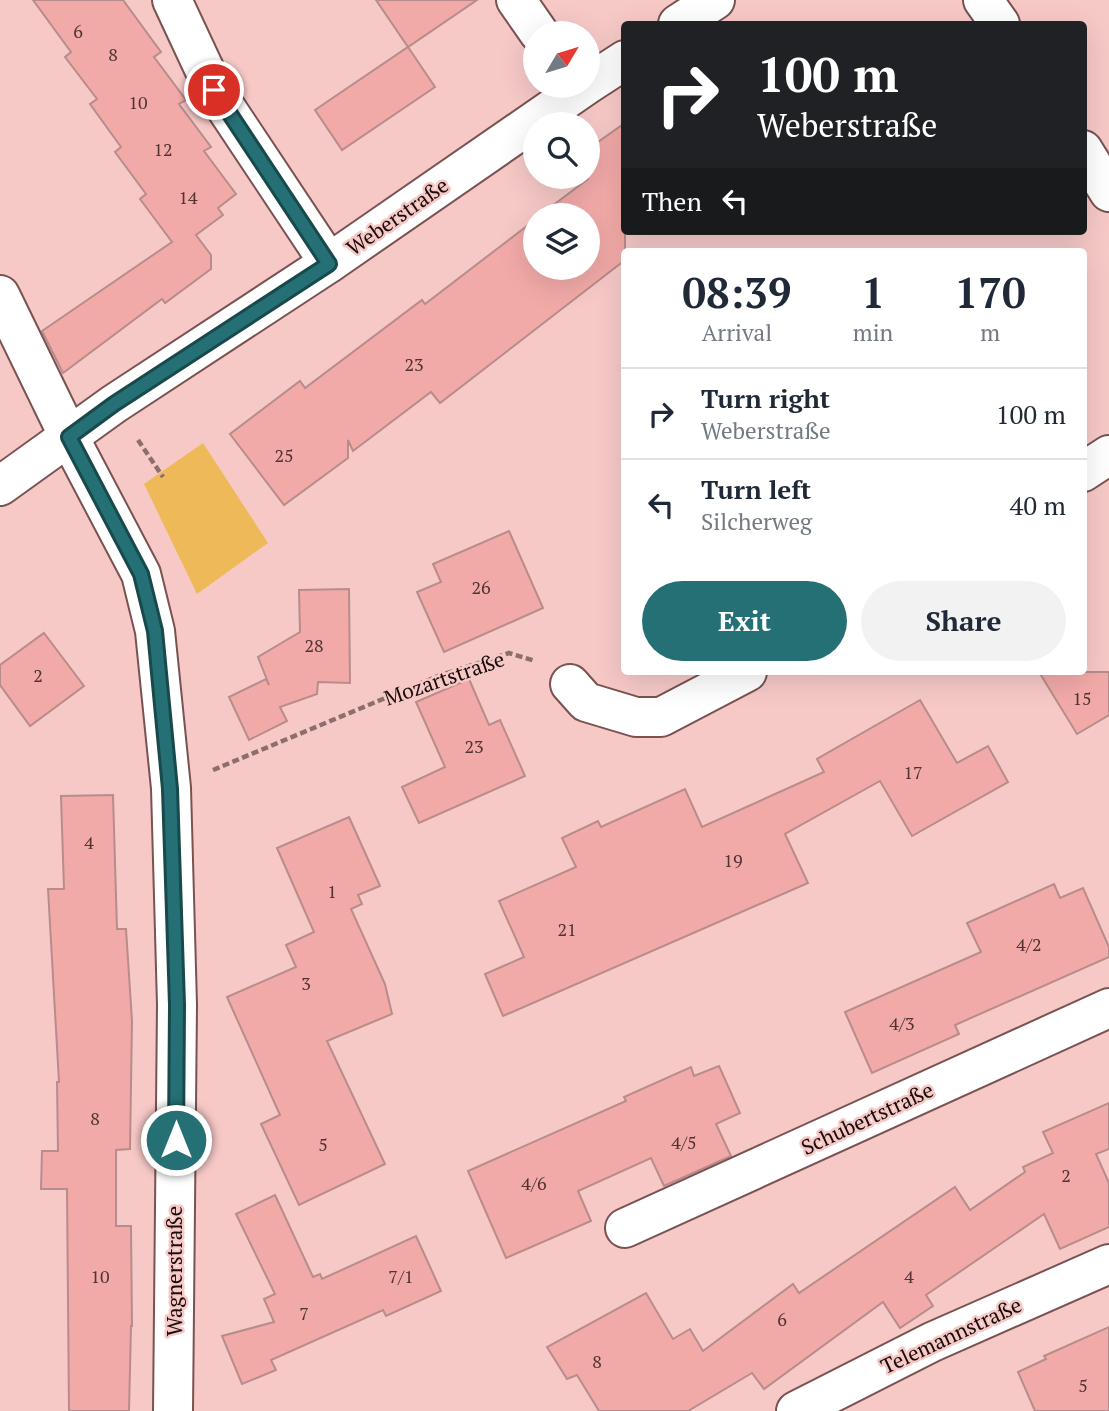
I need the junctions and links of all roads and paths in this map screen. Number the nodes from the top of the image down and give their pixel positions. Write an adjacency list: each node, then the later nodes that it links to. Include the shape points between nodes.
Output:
1 (172, 0): 13 (street, via 214,90)
2 (516, 0): 5 (street)
3 (715, 0): 6 (street)
4 (983, 0): 7 (street)
5 (531, 21)
6 (683, 21)
7 (998, 21)
8 (621, 62): 9 (street, Weberstraße)
9 (600, 75)
10 (564, 98): 13 (street, Weberstraße)
11 (1087, 156): 12 (street)
12 (1109, 192)
13 (329, 264): 15 (street, Weberstraße)
14 (0, 295): 15 (street, Wagnerstraße)
15 (69, 437): 18 (street, Weberstraße); 21 (street, Wagnerstraße, via 141,574 155,631)
16 (1109, 455): 17 (street)
17 (1087, 469)
18 (0, 486)
19 (741, 675): 20 (street, via 661,717 636,717 586,702)
20 (570, 684): 21 (path, Mozartstraße, via 540,663 509,653 438,676)
21 (170, 789): 25 (street, Wagnerstraße, via 177,1005)
22 (1109, 1007): 23 (street, Schubertstraße)
23 (625, 1228)
24 (1109, 1264): 26 (street, Telemannstraße, via 932,1342)
25 (173, 1411)
26 (796, 1411)

